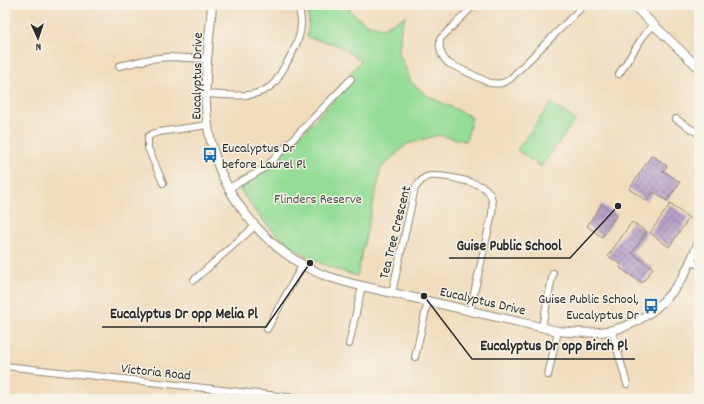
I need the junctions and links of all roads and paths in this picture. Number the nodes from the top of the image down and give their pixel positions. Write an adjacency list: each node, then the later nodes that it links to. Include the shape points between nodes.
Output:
1 (212, 5): 7 (street, Eucalyptus Drive)
2 (297, 5): 12 (street, via 302,24 300,35 272,86 255,94)
3 (474, 5): 4 (street, via 440,39 440,52 448,63 497,84 510,79)
4 (584, 5)
5 (633, 5): 6 (street)
6 (654, 25): 9 (street); 10 (street, via 644,35)
7 (208, 58): 8 (street, via 169,57); 12 (street, Eucalyptus Drive)
8 (120, 66)
9 (699, 67)
10 (619, 74)
11 (351, 79): 17 (street, via 267,166)
12 (207, 94): 14 (street, Eucalyptus Drive)
13 (676, 119): 15 (street)
14 (208, 125): 16 (street, via 159,132 148,137 148,148); 17 (street, Eucalyptus Drive, via 217,163)
15 (699, 134)
16 (163, 183)
17 (228, 188): 18 (street, Eucalyptus Drive)
18 (255, 226): 21 (street, Eucalyptus Drive, via 277,246); 24 (street)
19 (699, 242): 20 (street, Eucalyptus Drive)
20 (690, 262): 22 (street); 31 (street, Eucalyptus Drive, via 677,285 657,307 633,322)
21 (303, 264): 25 (street, Eucalyptus Drive, via 341,281); 30 (street)
22 (699, 265)
23 (553, 273): 29 (street)
24 (194, 280)
25 (362, 286): 26 (street, Eucalyptus Drive); 33 (street)
26 (392, 293): 27 (street, Eucalyptus Drive); 28 (street, Tea Tree Crescent, via 415,188 426,177 444,176 481,185 487,190 493,205)
27 (428, 301): 28 (street, Eucalyptus Drive); 34 (street)
28 (470, 311): 29 (street, Eucalyptus Drive)
29 (542, 327): 32 (street, Eucalyptus Drive)
30 (267, 329)
31 (612, 330): 32 (street, Eucalyptus Drive, via 576,333); 37 (street)
32 (558, 331): 36 (street)
33 (349, 344)
34 (415, 357)
35 (5, 366): 38 (street, Victoria Road)
36 (548, 374)
37 (627, 384)
38 (238, 392): 39 (street); 40 (street, Victoria Road)
39 (238, 399)
40 (305, 399)

